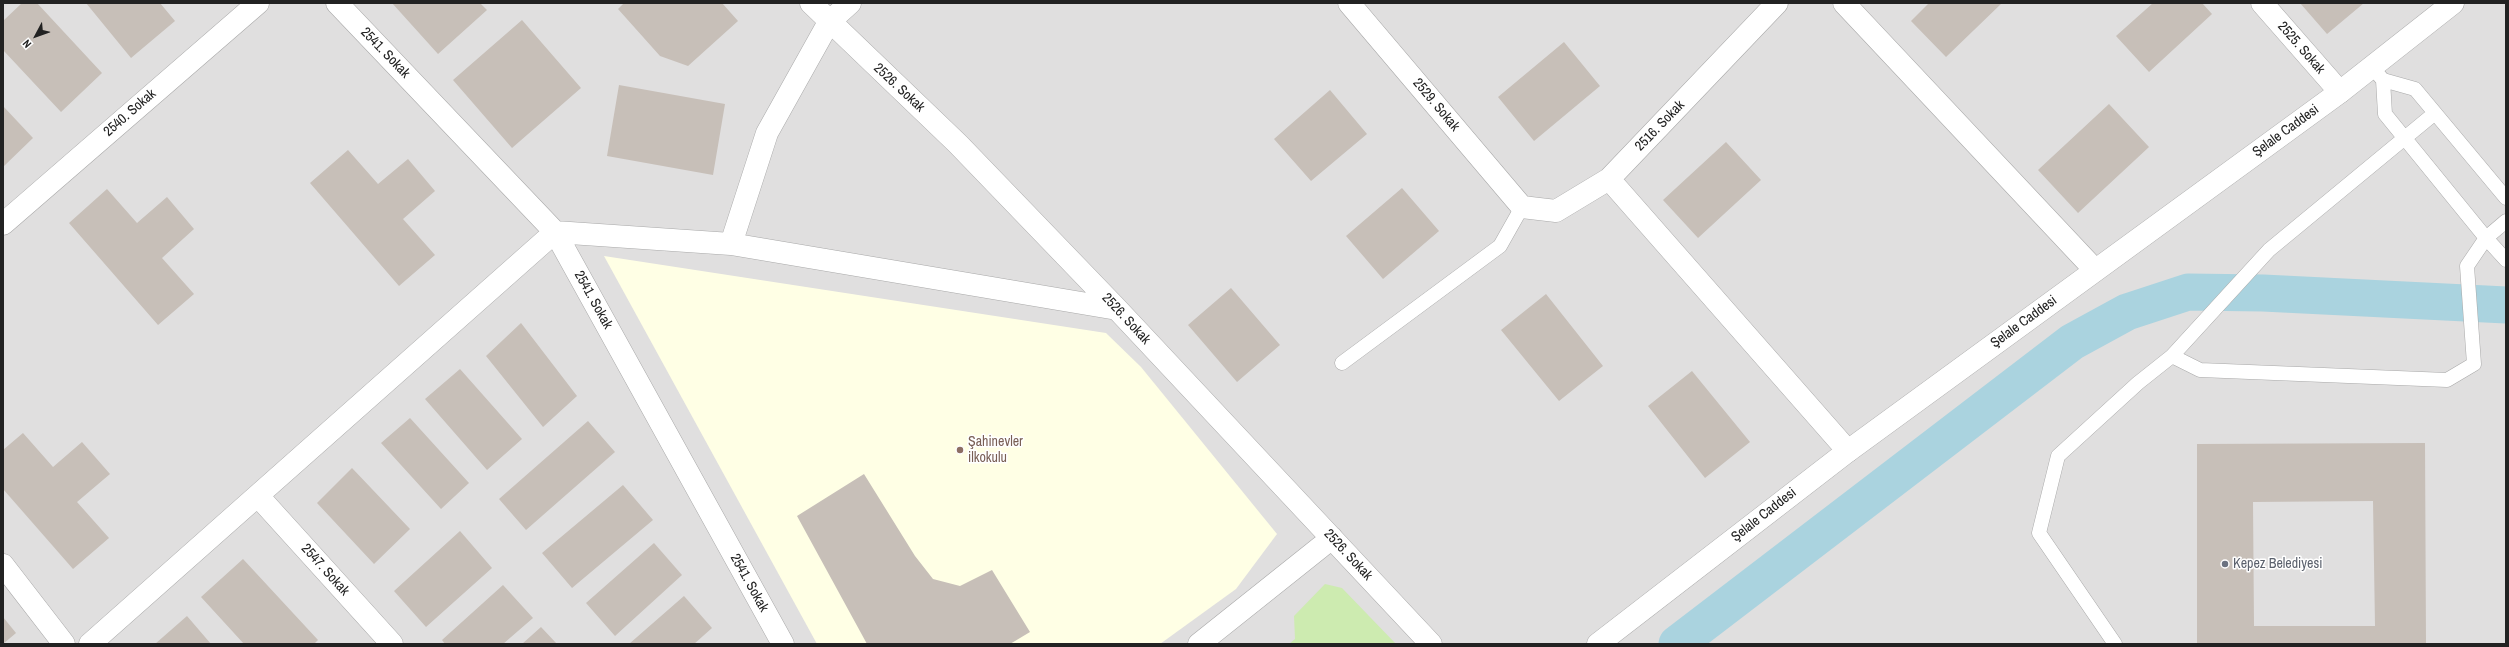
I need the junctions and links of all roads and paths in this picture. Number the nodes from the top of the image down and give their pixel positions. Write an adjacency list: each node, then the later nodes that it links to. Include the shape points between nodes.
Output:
1 (258, 3): 19 (street, 2540. Sokak)
2 (337, 3): 20 (street, 2541. Sokak)
3 (811, 3): 10 (street, 2526. Sokak)
4 (850, 3): 10 (street)
5 (1349, 3): 17 (street, 2529. Sokak)
6 (1844, 3): 24 (street)
7 (2262, 3): 12 (street, 2525. Sokak)
8 (2453, 3): 11 (street, Şelale Caddesi)
9 (1773, 5): 15 (street, 2516. Sokak)
10 (829, 22): 22 (street, via 766,133); 25 (street, 2526. Sokak, via 958,144)
11 (2378, 73): 12 (street, Şelale Caddesi); 13 (lane, via 2415,89); 14 (lane, via 2384,114)
12 (2340, 92): 24 (street, Şelale Caddesi)
13 (2435, 113): 14 (lane); 16 (lane)
14 (2404, 138): 21 (lane); 26 (lane, via 2269,250)
15 (1609, 180): 17 (street, 2516. Sokak, via 1556,211); 28 (street)
16 (2506, 198)
17 (1522, 207): 27 (lane, via 1500,246)
18 (2506, 221): 21 (lane)
19 (3, 224)
20 (555, 232): 22 (street); 29 (street); 35 (street, 2541. Sokak)
21 (2486, 238): 23 (lane); 26 (lane, via 2467,266 2474,364 2447,380 2200,370)
22 (731, 244): 25 (street)
23 (2506, 260)
24 (2095, 270): 28 (street, Şelale Caddesi)
25 (1117, 309): 30 (street, 2526. Sokak)
26 (2172, 356): 39 (lane, via 2138,383 2058,456 2039,533)
27 (1342, 363)
28 (1848, 451): 38 (street, Şelale Caddesi)
29 (258, 496): 33 (street); 34 (street, 2547. Sokak)
30 (1332, 538): 36 (street); 37 (street, 2526. Sokak)
31 (3, 565): 32 (street)
32 (64, 644)
33 (90, 644)
34 (392, 644)
35 (783, 644)
36 (1199, 644)
37 (1431, 644)
38 (1598, 644)
39 (2115, 644)

